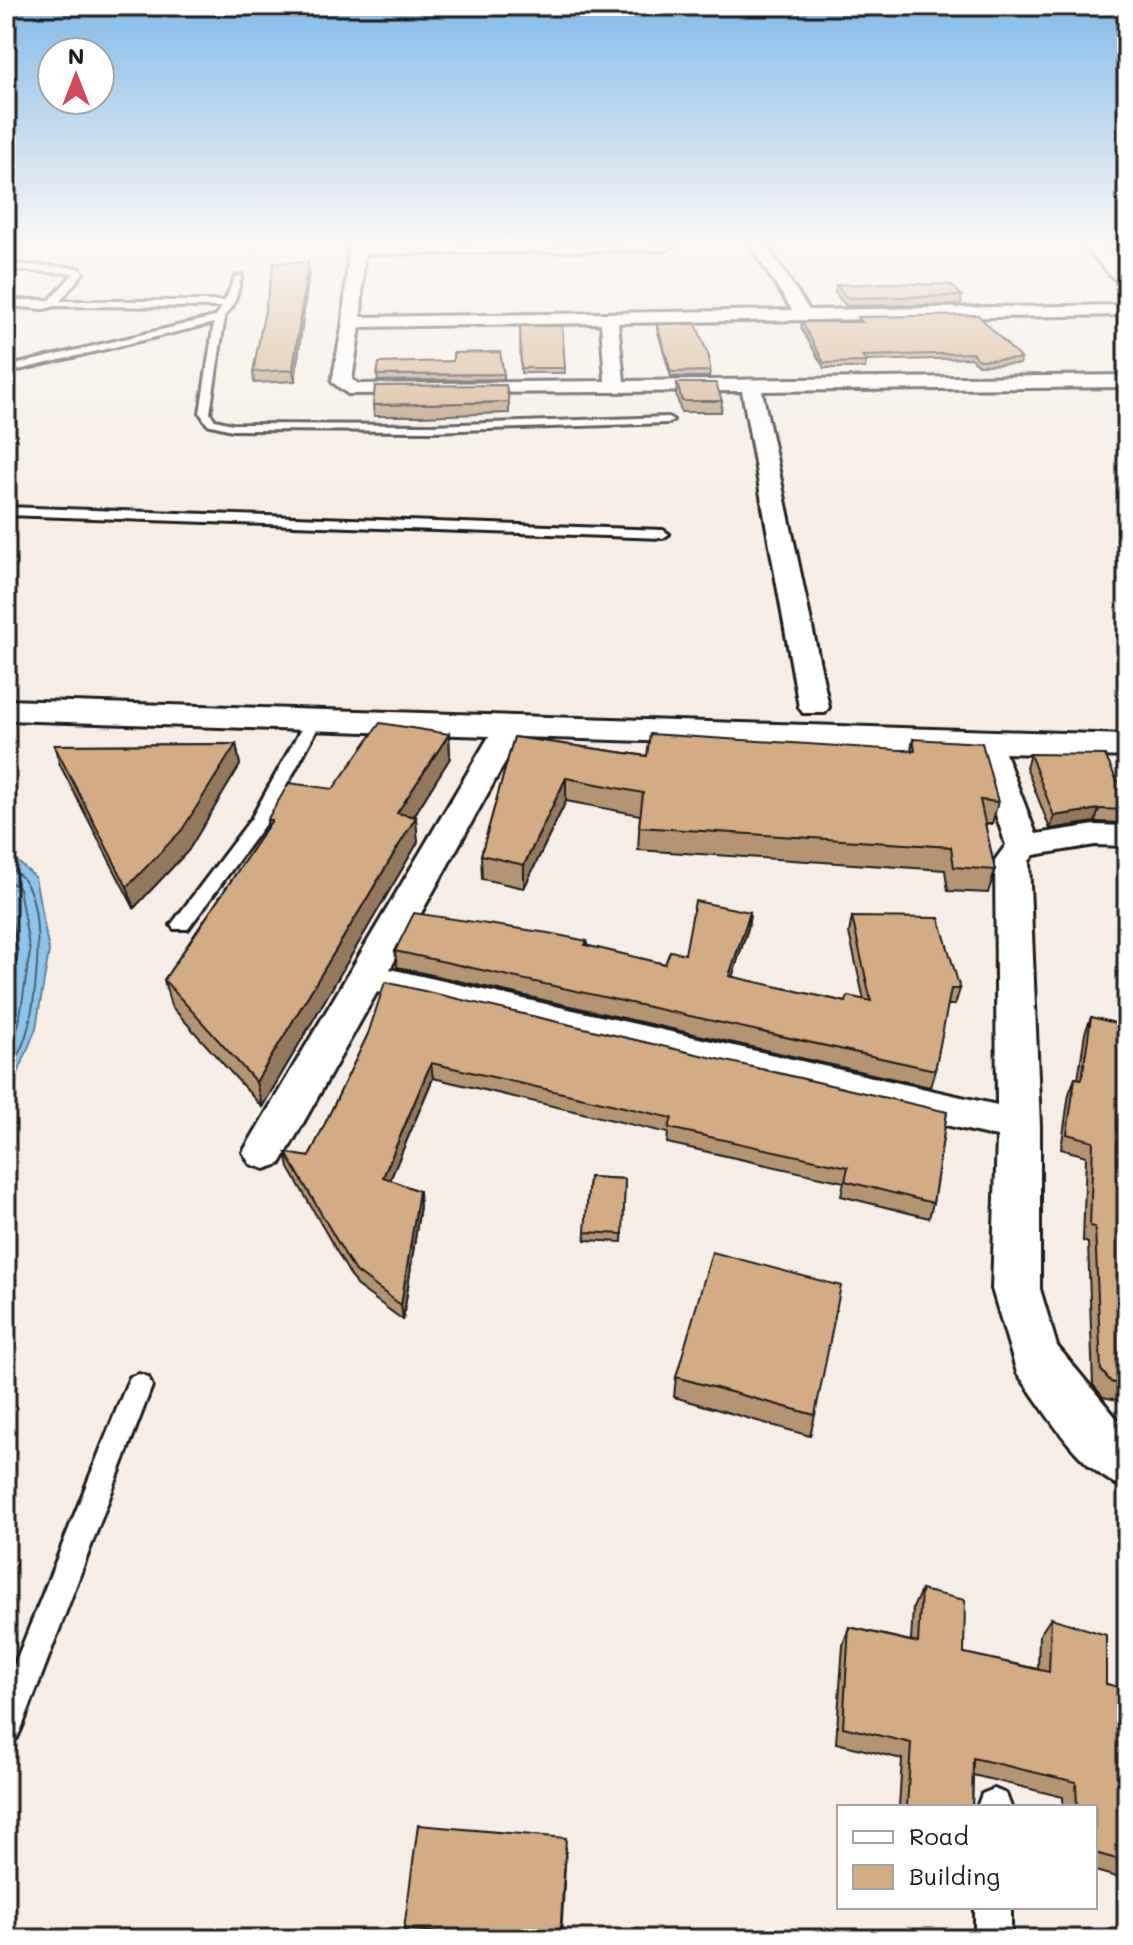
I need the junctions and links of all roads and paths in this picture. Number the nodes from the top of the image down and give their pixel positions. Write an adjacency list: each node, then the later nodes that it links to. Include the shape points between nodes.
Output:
1 (150, 336): 5 (lane)
2 (217, 336): 9 (lane, via 205,413 211,422 221,424 267,429 431,428)
3 (350, 336): 8 (street, via 342,382 355,390)
4 (611, 336): 8 (street)
5 (6, 370)
6 (1127, 381): 7 (street)
7 (751, 385): 8 (street); 13 (street)
8 (615, 387)
9 (668, 420)
10 (6, 511): 11 (lane)
11 (663, 534)
12 (6, 684): 13 (main road)
13 (814, 707): 15 (main road)
14 (6, 710): 16 (main road)
15 (1127, 718)
16 (313, 722): 17 (main road); 22 (lane, via 259,820)
17 (509, 728): 18 (main road); 23 (street)
18 (987, 742): 19 (main road); 21 (street)
19 (1127, 746)
20 (1127, 836): 21 (street, via 1095,835)
21 (1023, 846): 24 (street, via 1012,860)
22 (181, 925)
23 (364, 976): 24 (street); 25 (street)
24 (1019, 1126): 27 (street, via 1016,1289 1035,1357 1101,1442)
25 (265, 1152)
26 (139, 1386): 28 (lane)
27 (1127, 1464)
28 (6, 1727)
29 (993, 1909): 30 (lane)
30 (993, 1939)

